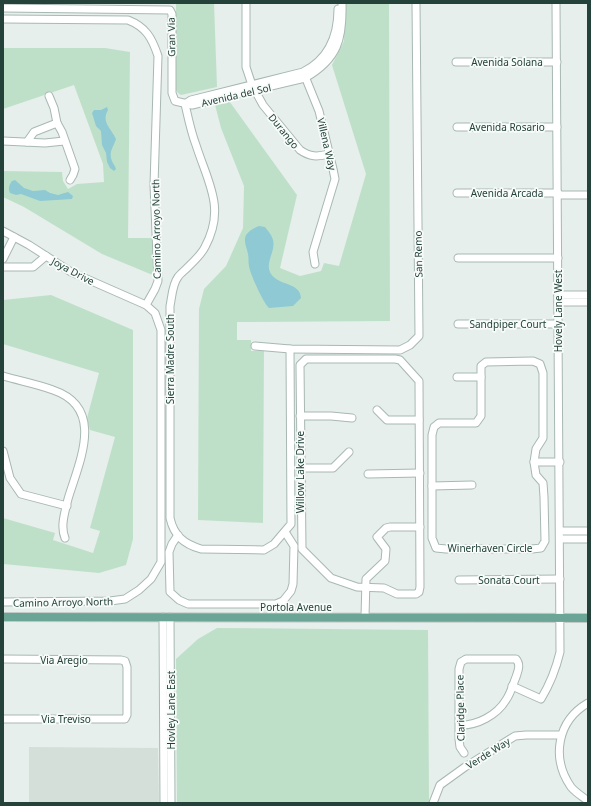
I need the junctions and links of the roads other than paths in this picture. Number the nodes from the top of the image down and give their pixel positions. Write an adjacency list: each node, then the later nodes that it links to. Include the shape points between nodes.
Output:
1 (246, 3): 12 (street, via 246,68)
2 (338, 3): 11 (street, Avenida del Sol, via 336,33 331,46)
3 (342, 3): 11 (street, Avenida del Sol, via 343,25 337,47 328,61 313,74)
4 (416, 3): 41 (street, San Remo, via 419,336 400,350)
5 (556, 3): 10 (street, Hovely Lane West)
6 (147, 7): 7 (street, Gran Via); 14 (street, Gran Via, via 170,10 172,14 172,93 175,101)
7 (3, 8)
8 (3, 19): 37 (street, Camino Arroyo North, via 128,20 136,23 154,42 158,56 154,185 158,281)
9 (456, 62): 10 (street, Avenida Solana)
10 (557, 62): 17 (street, Hovely Lane West)
11 (304, 75): 12 (street, Avenida del Sol); 21 (street, Villena Way, via 319,111)
12 (253, 88): 14 (street, Avenida del Sol, via 191,100); 21 (street, Durango, via 263,105 300,150 307,156)
13 (49, 96): 15 (street)
14 (185, 104): 62 (street, Sierra Madre South, via 216,209 215,220 204,249 178,277 170,306 170,518)
15 (57, 123): 19 (street); 20 (street, via 34,132)
16 (457, 127): 17 (street, Avenida Rosario)
17 (557, 127): 24 (street, Hovely Lane West)
18 (3, 141): 20 (street)
19 (64, 141): 20 (street); 22 (street, via 75,169)
20 (27, 142)
21 (329, 154): 32 (street, Villena Way, via 335,179 313,252)
22 (70, 180)
23 (457, 193): 24 (street, Avenida Arcada)
24 (558, 194): 25 (street, Avenida Arcada); 30 (street, Hovely Lane West)
25 (588, 195)
26 (3, 231): 27 (street, Joya Drive)
27 (14, 237): 28 (street, Joya Drive); 31 (street)
28 (46, 256): 33 (street, via 33,267); 37 (street, Joya Drive, via 71,272)
29 (458, 258): 30 (street)
30 (558, 258): 35 (street, Hovely Lane West)
31 (3, 259)
32 (315, 264)
33 (3, 268)
34 (588, 295): 35 (street)
35 (558, 299): 36 (street); 39 (street, Hovely Lane West)
36 (588, 302)
37 (146, 305): 69 (street, Camino Arroyo North, via 155,313 161,330 161,562 151,579 139,590 118,601)
38 (458, 324): 39 (street, Sandpiper Court)
39 (559, 324): 52 (street, Hovely Lane West)
40 (255, 346): 41 (street, San Remo)
41 (290, 349): 61 (street, via 292,524)
42 (3, 376): 58 (street, via 55,390 76,405 83,416 85,442)
43 (457, 377): 44 (street)
44 (481, 377): 51 (street, via 481,366 486,362 533,361 540,364 543,373 543,438 536,450); 57 (street, via 481,416 476,423 439,423 434,427)
45 (377, 410): 48 (street, via 387,420)
46 (300, 416): 47 (street); 48 (street, Willow Lake Drive, via 300,365 306,359 395,359 400,360 419,381); 53 (street, Willow Lake Drive)
47 (352, 418)
48 (419, 420): 54 (street, Willow Lake Drive)
49 (3, 451): 58 (street, via 10,478 21,494)
50 (349, 452): 53 (street, via 332,468)
51 (534, 462): 52 (street); 57 (street, Winerhaven Circle, via 536,475 543,483 545,541 541,548 436,548 432,538)
52 (560, 462): 63 (street, Hovely Lane West)
53 (300, 468): 68 (street, Willow Lake Drive, via 302,549 331,578)
54 (420, 473): 55 (street); 59 (street, Willow Lake Drive)
55 (368, 474)
56 (472, 485): 57 (street)
57 (432, 486)
58 (66, 506): 64 (street, via 62,526)
59 (420, 527): 68 (street, via 390,527 377,537 386,549 385,561 366,579); 68 (street, Willow Lake Drive, via 419,592 409,595 397,594 384,588)
60 (588, 531): 63 (street)
61 (285, 532): 62 (street, Sierra Madre South, via 264,550 201,549 192,546); 62 (street, via 294,546 293,584 283,601 276,604 188,604 179,600 170,592 170,552)
62 (178, 535)
63 (560, 535): 65 (street); 66 (street, Hovely Lane West)
64 (65, 538)
65 (588, 539)
66 (560, 579): 67 (street, Sonata Court); 73 (street, Hovely Lane West)
67 (459, 580)
68 (365, 588): 72 (street)
69 (3, 602)
70 (3, 617): 71 (main road, Portola Avenue)
71 (167, 617): 72 (main road, Portola Avenue); 82 (street, Hovley Lane East); 84 (street, Hovley Lane East)
72 (365, 617): 73 (main road, Portola Avenue)
73 (560, 618): 74 (main road, Portola Avenue); 76 (street, Hovely Lane West, via 558,663 541,699)
74 (588, 618)
75 (3, 659): 78 (street, Via Aregio, via 126,661)
76 (512, 686): 80 (street, via 504,704 488,717 473,725); 80 (street, Claridge Place, via 519,668 518,662 513,658 466,659 461,662)
77 (588, 703): 81 (street, via 567,721)
78 (127, 715): 79 (street, Via Treviso, via 120,719)
79 (3, 719)
80 (459, 725): 83 (street, Claridge Place, via 460,747)
81 (561, 735): 85 (street, via 559,753 562,770 572,788); 88 (street, Verde Way, via 515,736 440,785)
82 (163, 752): 84 (street, via 168,754); 86 (street, Hovley Lane East)
83 (464, 753)
84 (171, 788): 87 (street, Hovley Lane East)
85 (588, 800)
86 (164, 803)
87 (171, 803)
88 (433, 803)

